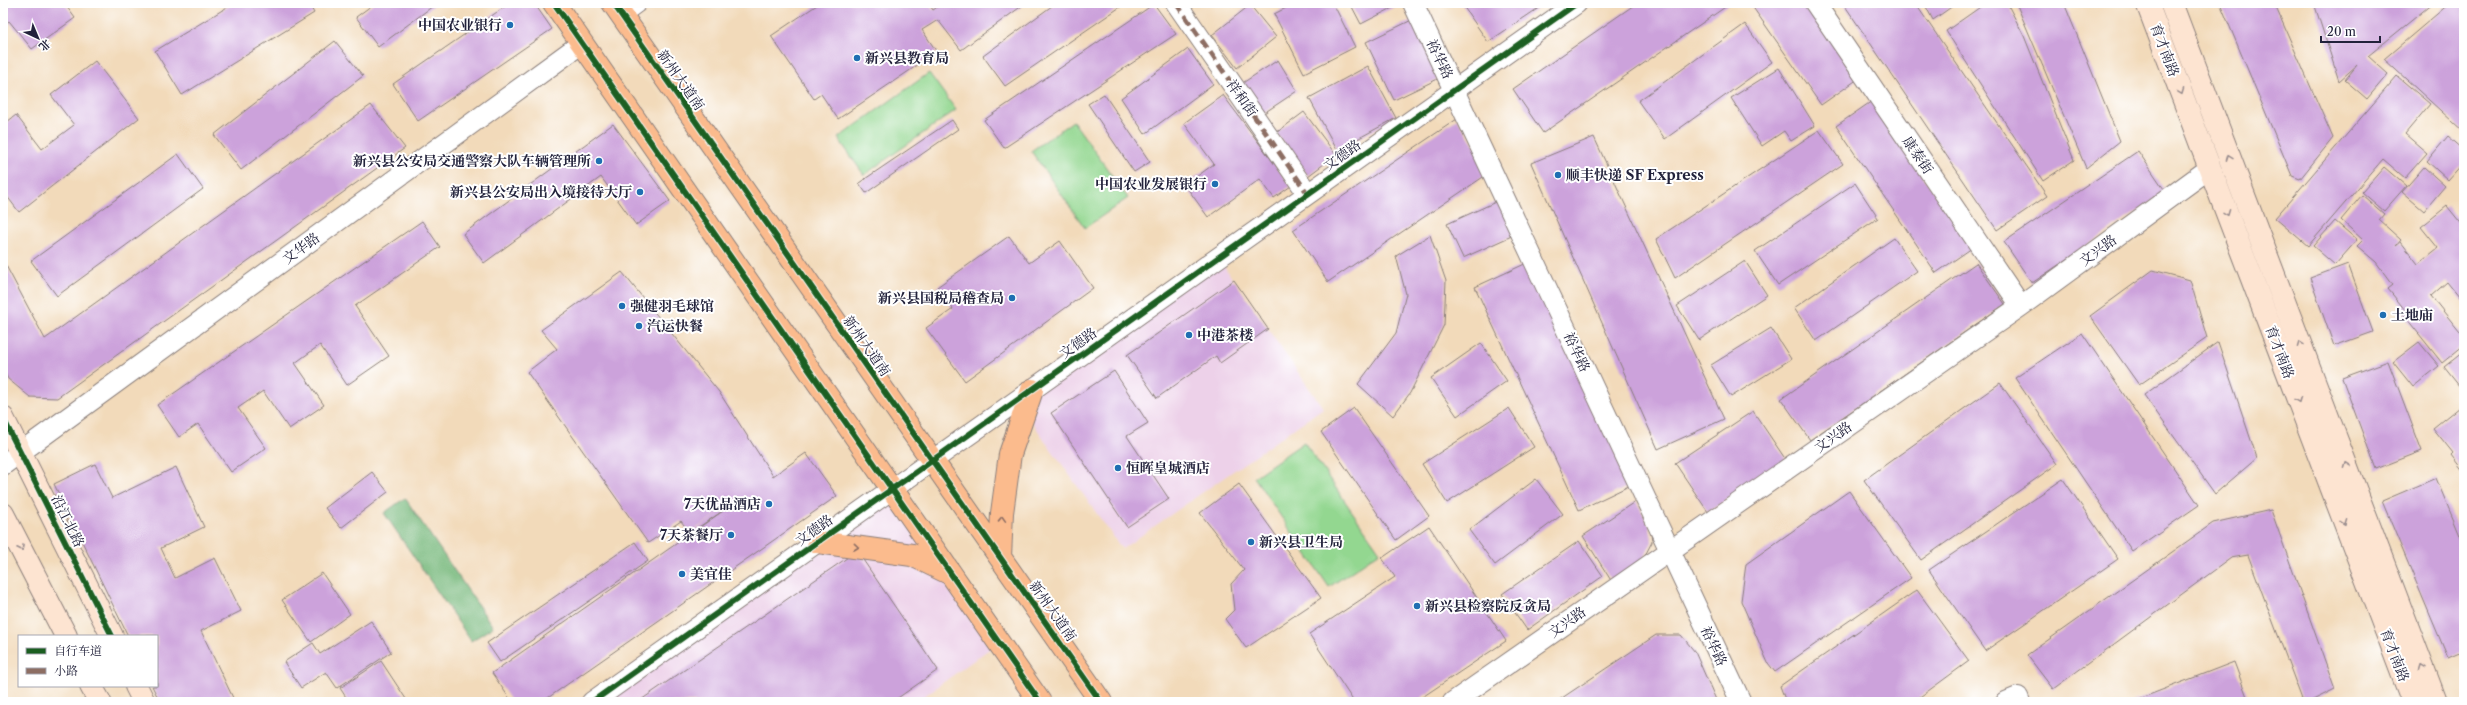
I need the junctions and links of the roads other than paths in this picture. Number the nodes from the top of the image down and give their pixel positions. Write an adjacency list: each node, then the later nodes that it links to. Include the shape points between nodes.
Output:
1 (554, 3): 9 (main road)
2 (1176, 3): 12 (street, 祥和街)
3 (1413, 3): 10 (street, 裕华路)
4 (1577, 3): 10 (street, 文德路)
5 (1815, 3): 13 (street, 康泰街)
6 (2147, 3): 11 (street, 育才南路, one-way to 11)
7 (2171, 3): 39 (street, 育才南路, one-way to 7)
8 (623, 7): 17 (main road, 新州大道南)
9 (582, 43): 16 (street, 文华路); 19 (main road)
10 (1455, 90): 12 (street, 文德路); 22 (street, 裕华路)
11 (2210, 168): 13 (street, 文兴路); 38 (street, 育才南路, one-way to 38)
12 (1308, 194): 14 (street, 文德路)
13 (2021, 306): 22 (street, 文兴路)
14 (1032, 390): 17 (street, 文德路); 23 (main road, one-way to 14, via 1002,512 1010,454)
15 (3, 418): 16 (street, 沿江北路)
16 (21, 453): 18 (street, 文华路); 26 (street, 沿江北路)
17 (933, 460): 19 (street, 文德路); 23 (main road, 新州大道南)
18 (3, 465)
19 (892, 489): 21 (street, 文德路); 24 (main road)
20 (3, 514): 25 (street, one-way to 25)
21 (818, 542): 24 (main road, one-way to 24, via 912,555); 31 (street, 文德路)
22 (1670, 551): 34 (street, 文兴路); 35 (street, 裕华路)
23 (1000, 558): 33 (main road, 新州大道南)
24 (952, 574): 32 (main road)
25 (65, 635)
26 (112, 635)
27 (92, 687): 29 (street)
28 (136, 687): 30 (street)
29 (100, 702)
30 (144, 702)
31 (592, 702)
32 (1040, 702)
33 (1102, 702)
34 (1454, 702)
35 (1740, 702)
36 (2006, 702): 37 (street, via 2018,697)
37 (2020, 702)
38 (2412, 702)
39 (2436, 702)

